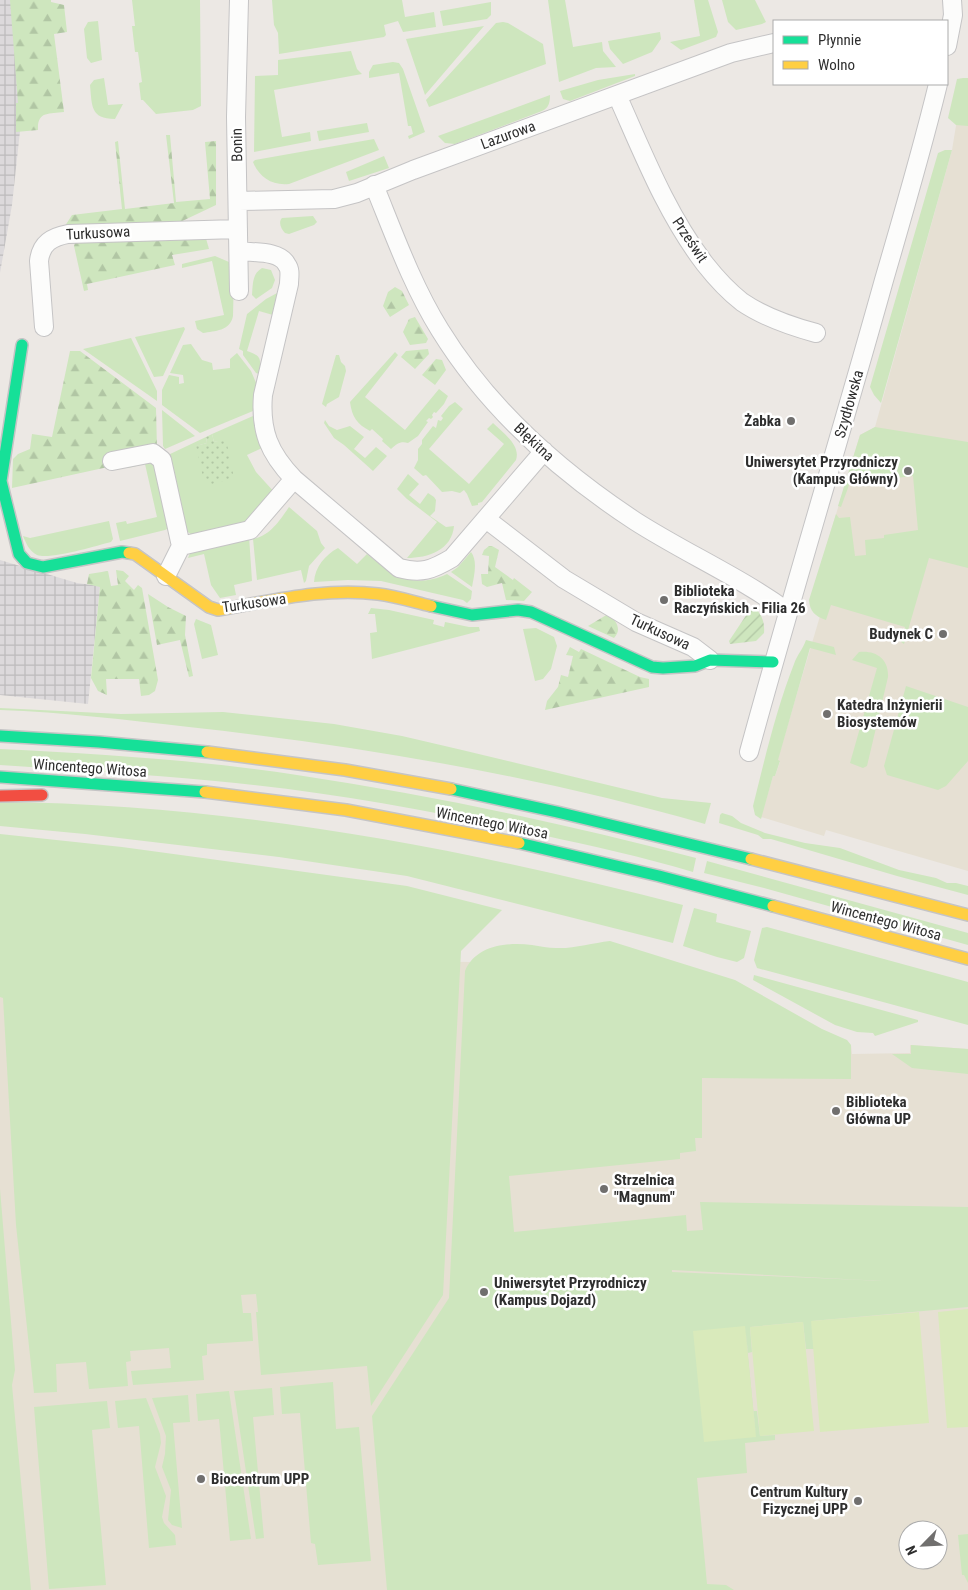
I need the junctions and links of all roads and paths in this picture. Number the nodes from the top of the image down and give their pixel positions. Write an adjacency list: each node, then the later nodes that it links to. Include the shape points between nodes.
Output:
1 (239, 0): 8 (street, Bonin)
2 (952, 0): 3 (street)
3 (948, 41)
4 (773, 42): 6 (street, Lazurowa, via 731,53)
5 (938, 85): 21 (street, Szydłowska)
6 (617, 95): 7 (street, Lazurowa); 13 (street, Prześwit, via 674,218 718,280 754,310)
7 (374, 186): 8 (street, Lazurowa, via 334,199); 15 (street, Błękitna, via 401,252 439,329 488,395)
8 (238, 201): 9 (street, Bonin)
9 (238, 229): 10 (street, Bonin); 12 (street, Turkusowa, via 68,234 51,239 44,245 39,260)
10 (239, 251): 11 (street, Bonin); 17 (street, via 281,257 289,271 262,410 263,428 272,452)
11 (239, 291)
12 (44, 327)
13 (816, 333)
14 (22, 345): 20 (main road, Turkusowa, via 1,481 21,559 33,567 43,567 122,552 135,554)
15 (544, 451): 18 (street); 21 (street, Błękitna, via 635,521 763,594)
16 (112, 462): 19 (street, via 153,453 162,460)
17 (294, 479): 18 (street, via 398,568 412,572 437,567 452,558); 19 (street, via 250,530)
18 (486, 519): 22 (street, Turkusowa, via 564,579 636,622 693,646)
19 (181, 546): 20 (street)
20 (166, 576): 22 (main road, Turkusowa, via 218,610 310,594 379,594 472,615 518,610 531,612 652,667 696,666)
21 (788, 612): 23 (street, Szydłowska)
22 (710, 660): 23 (main road, Turkusowa)
23 (774, 662): 25 (street, Szydłowska)
24 (0, 736): 31 (main road, Wincentego Witosa, via 138,745 281,760 392,777 558,810)
25 (749, 752)
26 (0, 778): 27 (main road, Wincentego Witosa)
27 (192, 791): 29 (main road); 34 (main road, Wincentego Witosa, via 355,812 534,846 642,871)
28 (50, 794): 30 (main road)
29 (69, 794)
30 (0, 796)
31 (900, 896): 32 (main road); 33 (main road, Wincentego Witosa)
32 (968, 908)
33 (968, 915)
34 (968, 959)

